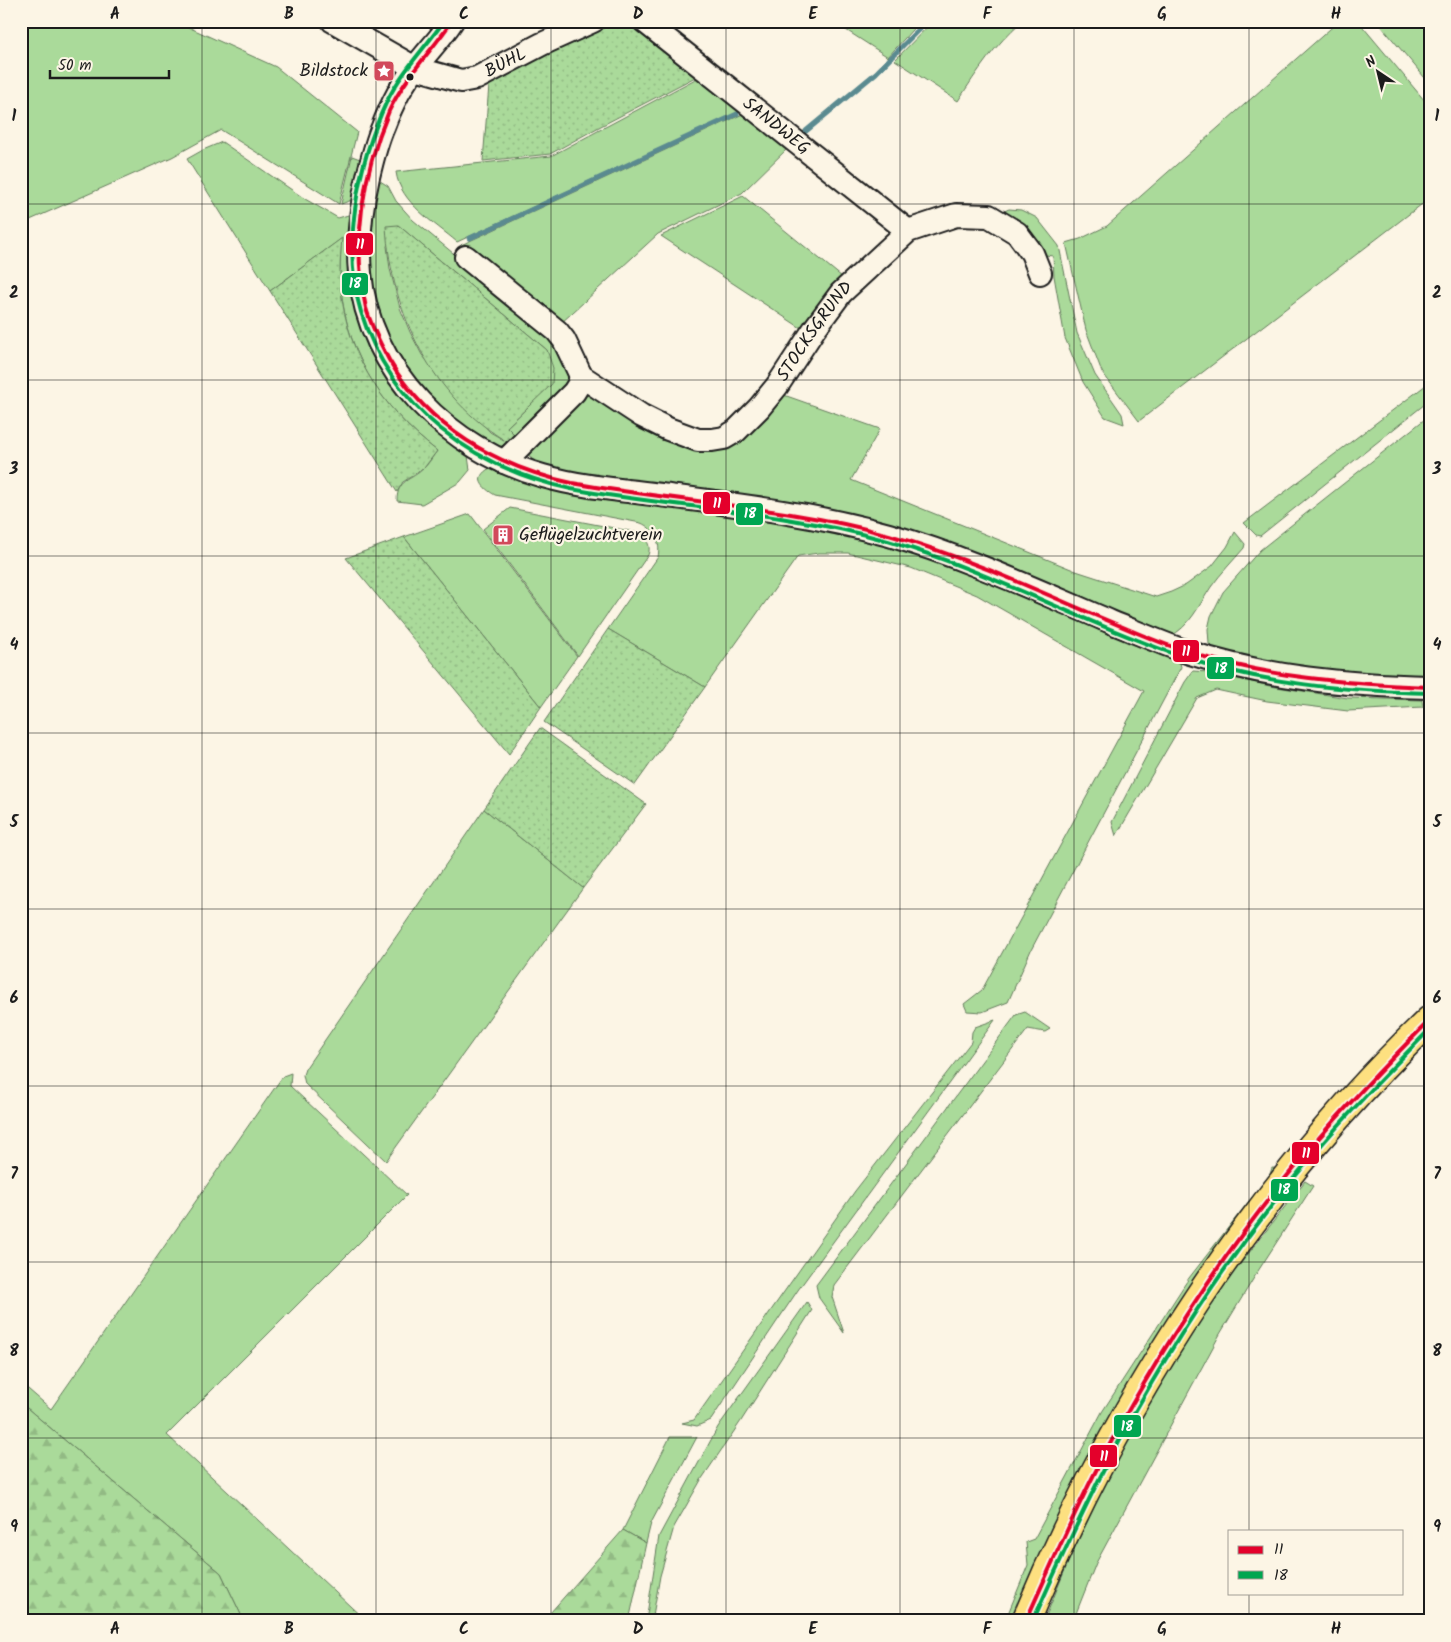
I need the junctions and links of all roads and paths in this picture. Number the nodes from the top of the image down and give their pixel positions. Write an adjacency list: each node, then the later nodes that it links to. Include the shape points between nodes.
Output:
1 (333, 21): 5 (street, BÜHL)
2 (452, 21): 5 (street)
3 (593, 21): 5 (street, BÜHL, via 472,80 456,81)
4 (644, 21): 6 (street, SANDWEG)
5 (415, 68): 10 (street, via 382,129 362,205 360,272 364,298 379,343 416,398 456,434)
6 (908, 231): 8 (street, STOCKSGRUND, via 956,216 989,216 1017,233 1032,253); 9 (street, STOCKSGRUND, via 841,293 759,408 724,438 698,440 668,429)
7 (466, 256): 9 (street, via 557,331)
8 (1040, 273)
9 (581, 376): 10 (street, via 574,392)
10 (504, 462): 11 (street, via 544,476 578,483 789,513 888,535 1002,575 1160,642 1210,659 1318,681)
11 (1430, 687)
12 (1430, 1020): 13 (main road, via 1358,1094 1294,1169 1196,1300 1102,1458 1046,1571)
13 (1026, 1621)

